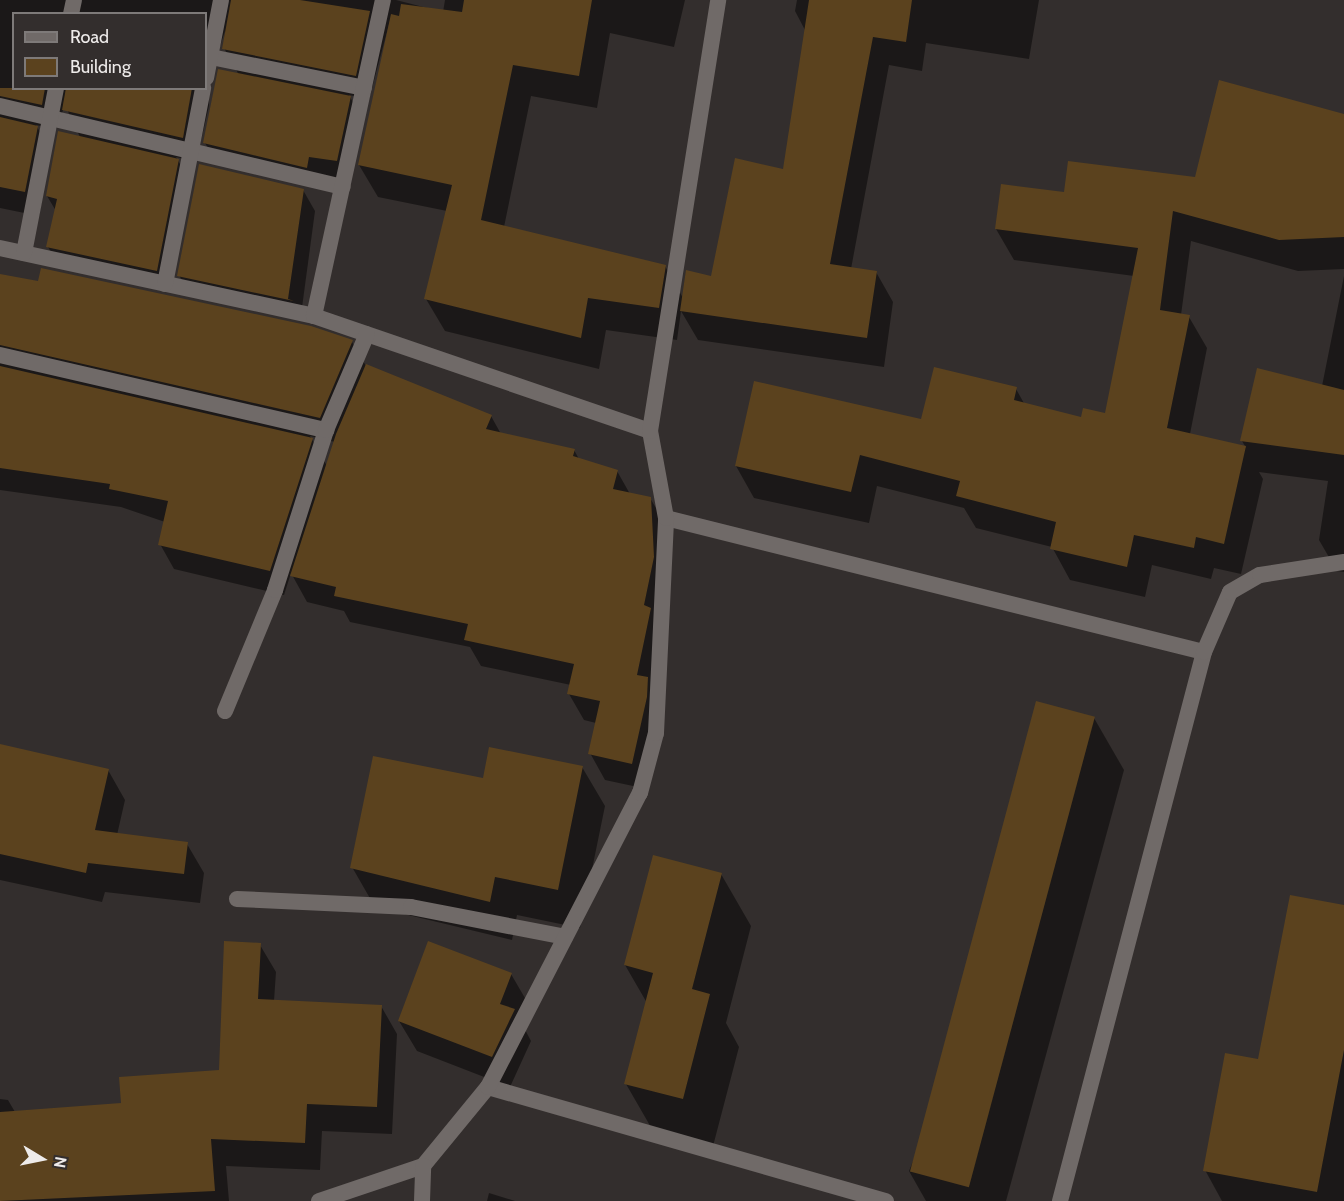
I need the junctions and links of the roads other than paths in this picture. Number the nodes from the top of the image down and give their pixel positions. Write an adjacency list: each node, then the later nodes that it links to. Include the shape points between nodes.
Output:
1 (221, 0): 4 (street)
2 (383, 0): 5 (street)
3 (718, 0): 19 (street)
4 (208, 57): 5 (street)
5 (364, 87): 11 (street)
6 (56, 90): 9 (street)
7 (203, 90): 10 (street)
8 (0, 106): 9 (street)
9 (51, 117): 10 (street); 13 (street)
10 (190, 154): 11 (street); 14 (street)
11 (343, 187): 15 (street)
12 (0, 248): 13 (street)
13 (24, 253): 14 (street)
14 (165, 284): 15 (street)
15 (314, 316): 16 (street)
16 (367, 334): 18 (street); 19 (street)
17 (0, 355): 18 (street)
18 (326, 430): 23 (street, via 275,590)
19 (650, 431): 20 (street)
20 (666, 518): 22 (street); 25 (street, via 656,733 640,793)
21 (1344, 562): 22 (street, via 1260,575 1230,592)
22 (1204, 652): 31 (street)
23 (225, 711)
24 (237, 899): 25 (street, via 411,907)
25 (566, 937): 26 (street)
26 (488, 1088): 27 (street); 30 (street)
27 (423, 1166): 28 (street); 29 (street)
28 (319, 1201)
29 (422, 1201)
30 (886, 1201)
31 (1060, 1201)

